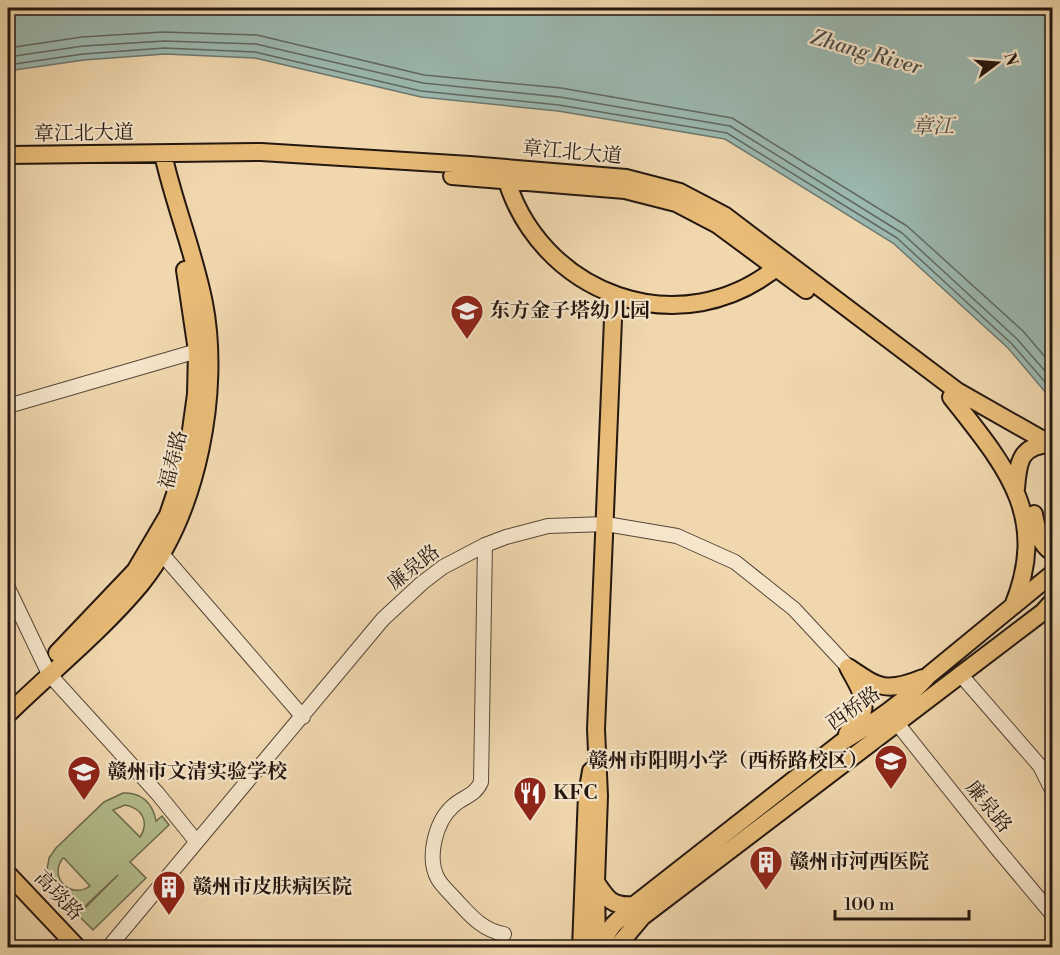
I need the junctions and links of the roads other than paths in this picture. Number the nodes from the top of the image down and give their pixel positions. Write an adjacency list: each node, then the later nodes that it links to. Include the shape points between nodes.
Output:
1 (8, 155): 2 (main road, 章江北大道)
2 (159, 159): 3 (main road, 章江北大道); 4 (main road, 章江北大道); 7 (main road, 福寿路, via 204,304)
3 (8, 165)
4 (504, 174): 5 (main road, 章江北大道, via 626,178 680,192 724,215); 6 (main road, via 523,220 549,254 583,280)
5 (781, 265): 6 (main road, via 738,291 695,303 650,303); 8 (main road, 章江北大道)
6 (614, 295): 13 (main road)
7 (203, 349): 9 (street); 16 (main road, 福寿路, via 208,387 202,441 190,488); 22 (main road, 福寿路, via 187,459 168,514 135,571)
8 (954, 394): 10 (main road, 章江北大道); 11 (main road, 章江北大道); 12 (main road, via 980,434)
9 (8, 406)
10 (971, 408): 11 (main road, 章江北大道); 12 (main road)
11 (1048, 448): 12 (main road, via 1027,460)
12 (1019, 481): 15 (main road, via 1038,536); 19 (main road, via 1027,551 1021,585)
13 (606, 524): 14 (street, 廉泉路, via 548,526); 21 (street, 廉泉路, via 677,536 735,562 794,609); 29 (main road)
14 (485, 545): 27 (street, 廉泉路, via 443,567 404,598); 38 (street, via 483,772 477,791 453,806 439,826 435,872 472,917 487,930)
15 (1053, 552)
16 (162, 554): 22 (main road, 福寿路, via 141,584 94,633); 27 (street)
17 (1053, 574): 19 (main road, 西桥路)
18 (8, 588): 22 (street)
19 (1012, 607): 24 (main road, 西桥路)
20 (1049, 607): 23 (main road, 西桥路)
21 (848, 667): 24 (main road, via 885,688); 30 (main road, via 862,693 864,709)
22 (47, 670): 25 (main road, 福寿路); 26 (main road, 福寿路); 32 (street)
23 (960, 674): 28 (main road, 西桥路); 31 (street, via 1040,766)
24 (929, 675): 30 (main road, 西桥路, via 915,691)
25 (8, 701)
26 (8, 714)
27 (303, 717): 32 (street, 廉泉路)
28 (896, 722): 37 (street, 廉泉路); 39 (main road, 西桥路, via 642,916)
29 (596, 729): 34 (main road, via 600,796); 43 (main road, via 587,794)
30 (842, 742): 36 (main road, 西桥路)
31 (1053, 790)
32 (196, 841): 42 (street, 廉泉路)
33 (8, 873): 41 (main road, 高琰路)
34 (596, 882): 36 (main road, via 609,900 623,906); 44 (main road)
35 (8, 887): 40 (main road, 高琰路)
36 (634, 905): 44 (main road, 西桥路)
37 (1053, 914)
38 (504, 934)
39 (620, 945)
40 (64, 948)
41 (78, 948)
42 (108, 948)
43 (581, 948)
44 (597, 948)

